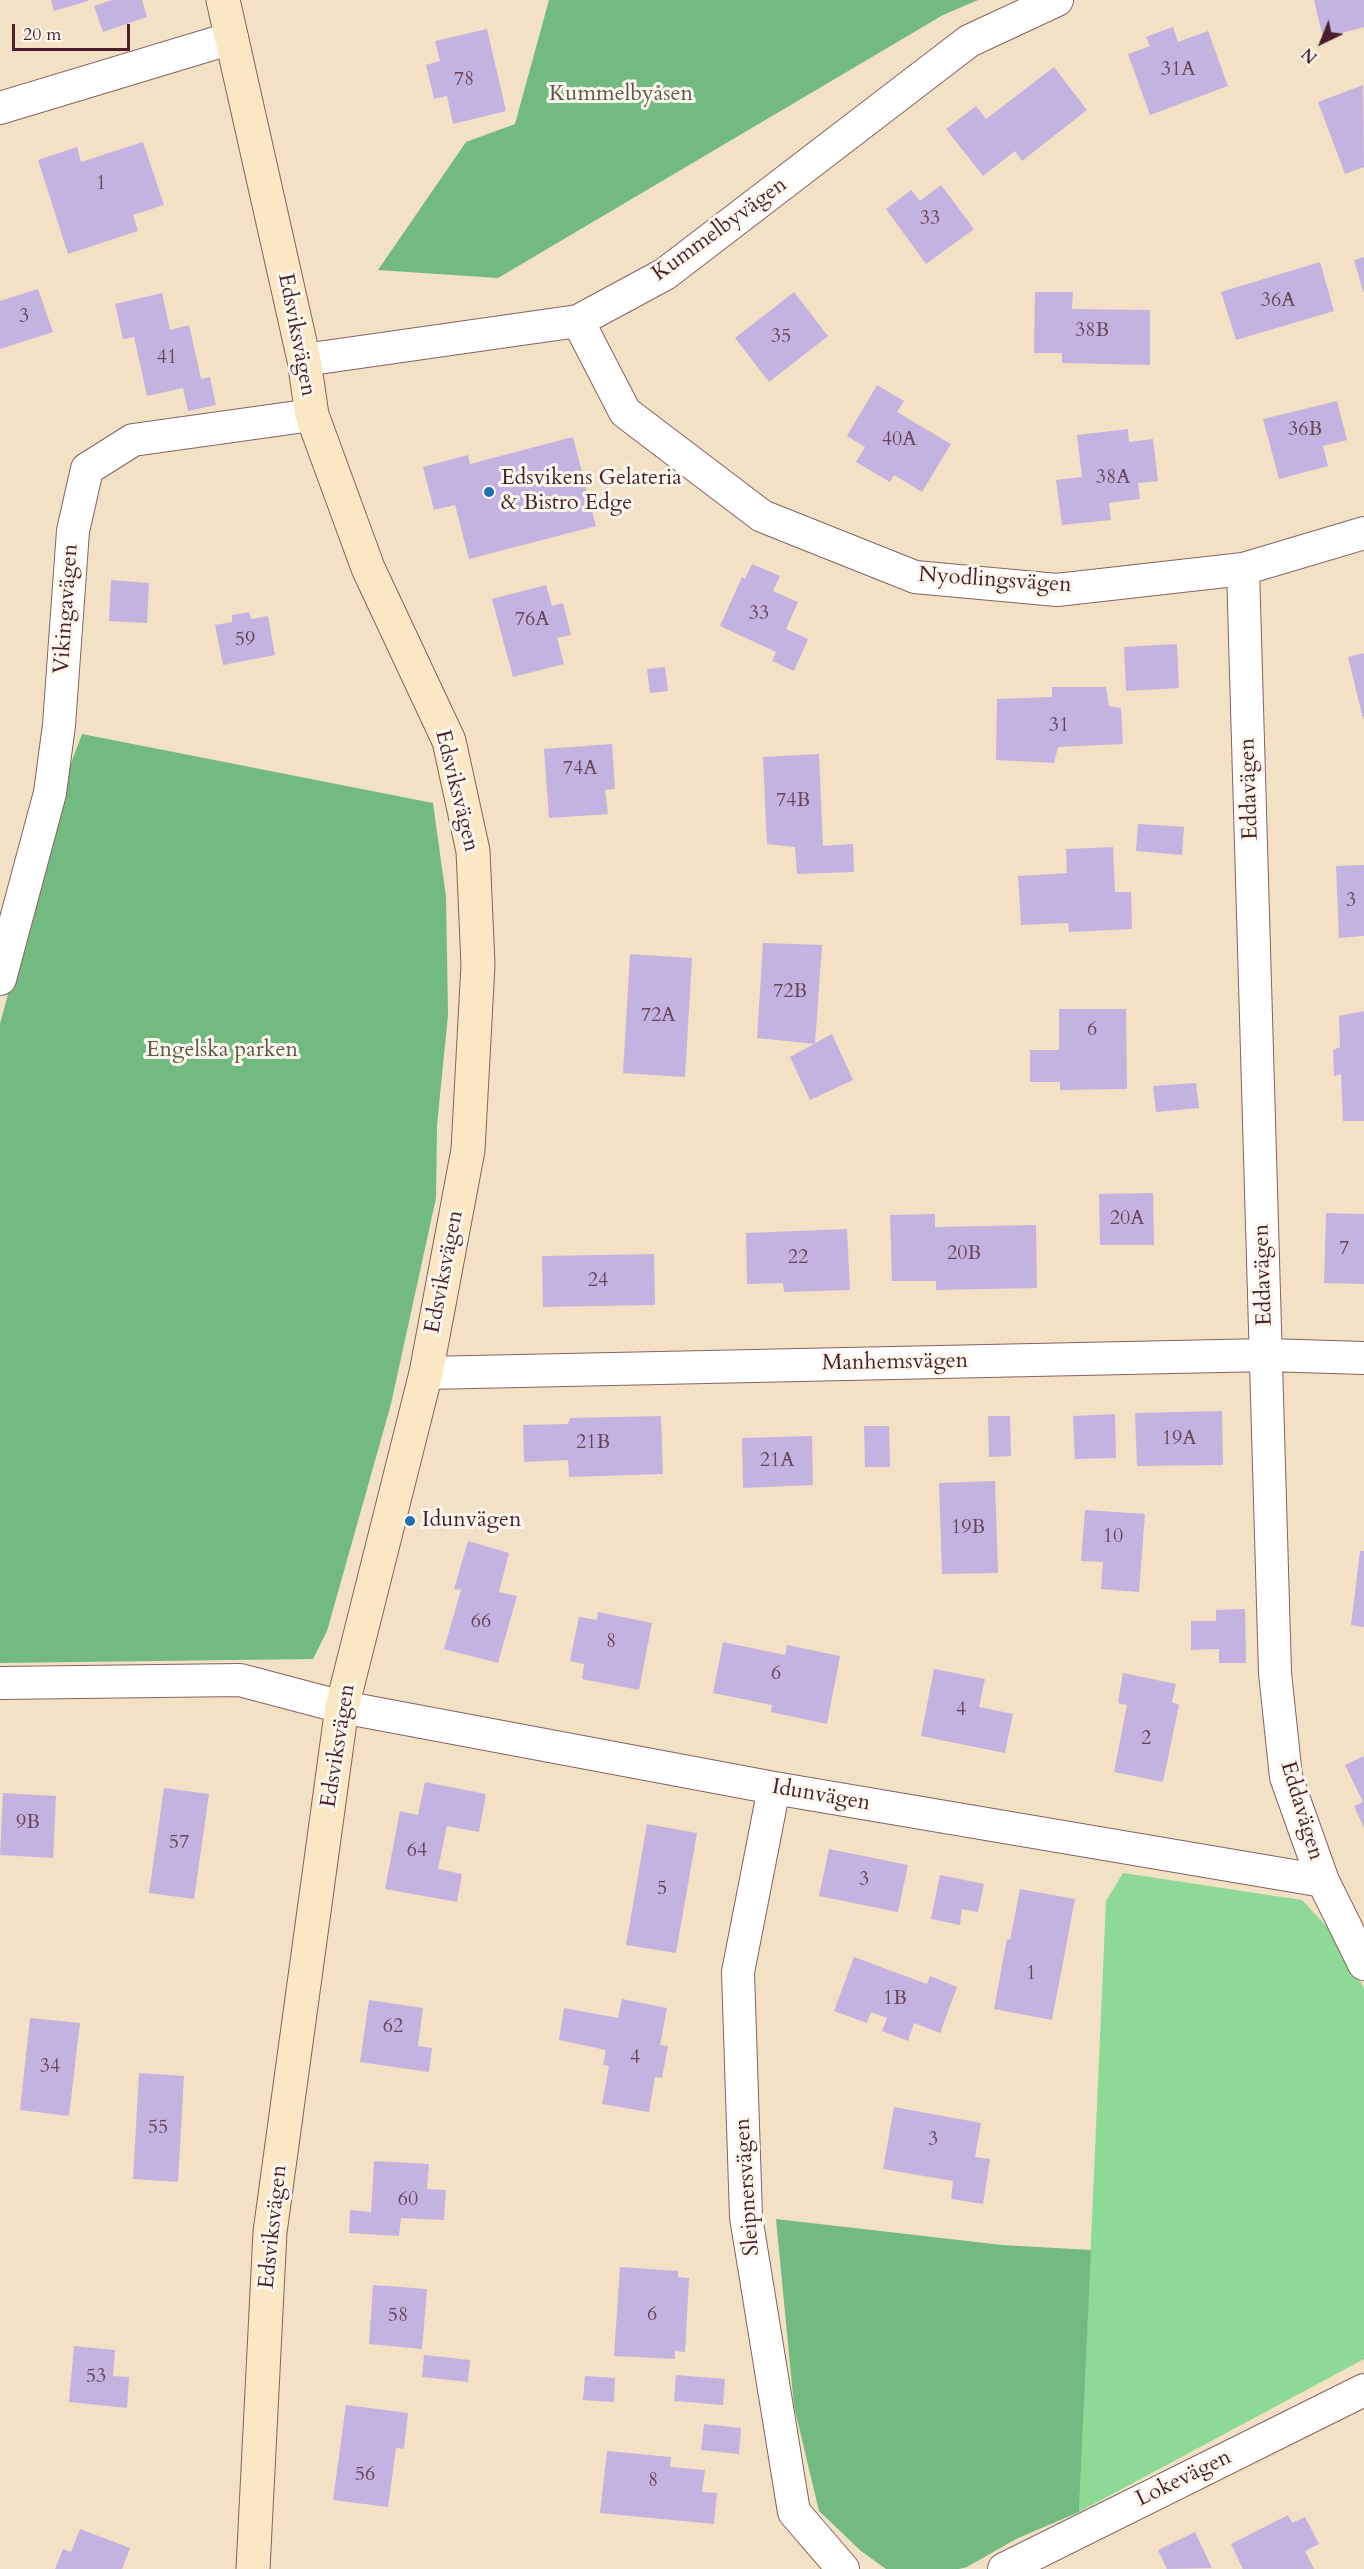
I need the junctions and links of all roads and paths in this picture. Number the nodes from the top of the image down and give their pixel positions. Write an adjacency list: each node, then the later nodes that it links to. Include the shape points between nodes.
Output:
1 (223, 0): 3 (street, Edsviksvägen)
2 (1057, 0): 5 (street, Kummelbyvägen, via 969,41 665,273)
3 (232, 38): 4 (street); 6 (street, Edsviksvägen)
4 (0, 108)
5 (578, 321): 6 (street, Kummelbyvägen); 9 (street, Nyodlingsvägen, via 626,411 762,516 915,577 1057,590)
6 (304, 360): 7 (street, Edsviksvägen)
7 (312, 416): 10 (street, Vikingavägen, via 133,440 87,469 73,531 59,725 50,793); 13 (street, Edsviksvägen, via 368,568 449,741 473,851 478,965 468,1150)
8 (1364, 533): 9 (street, Nyodlingsvägen)
9 (1243, 569): 11 (street, Eddavägen)
10 (0, 979)
11 (1267, 1355): 12 (street, Manhemsvägen); 13 (street, Manhemsvägen); 17 (street, Eddavägen, via 1275,1673 1286,1777)
12 (1364, 1358)
13 (426, 1373): 15 (street, Edsviksvägen)
14 (0, 1683): 15 (street, Idunvägen, via 240,1680)
15 (342, 1707): 16 (street, Idunvägen); 20 (street, Edsviksvägen, via 270,2232)
16 (774, 1788): 17 (street, Idunvägen); 21 (street, Sleipnersvägen, via 738,1972 746,2217 794,2512)
17 (1323, 1881): 18 (street, Eddavägen)
18 (1364, 1964)
19 (1364, 2390): 22 (street, Lokevägen)
20 (253, 2569)
21 (843, 2569)
22 (1004, 2569)

